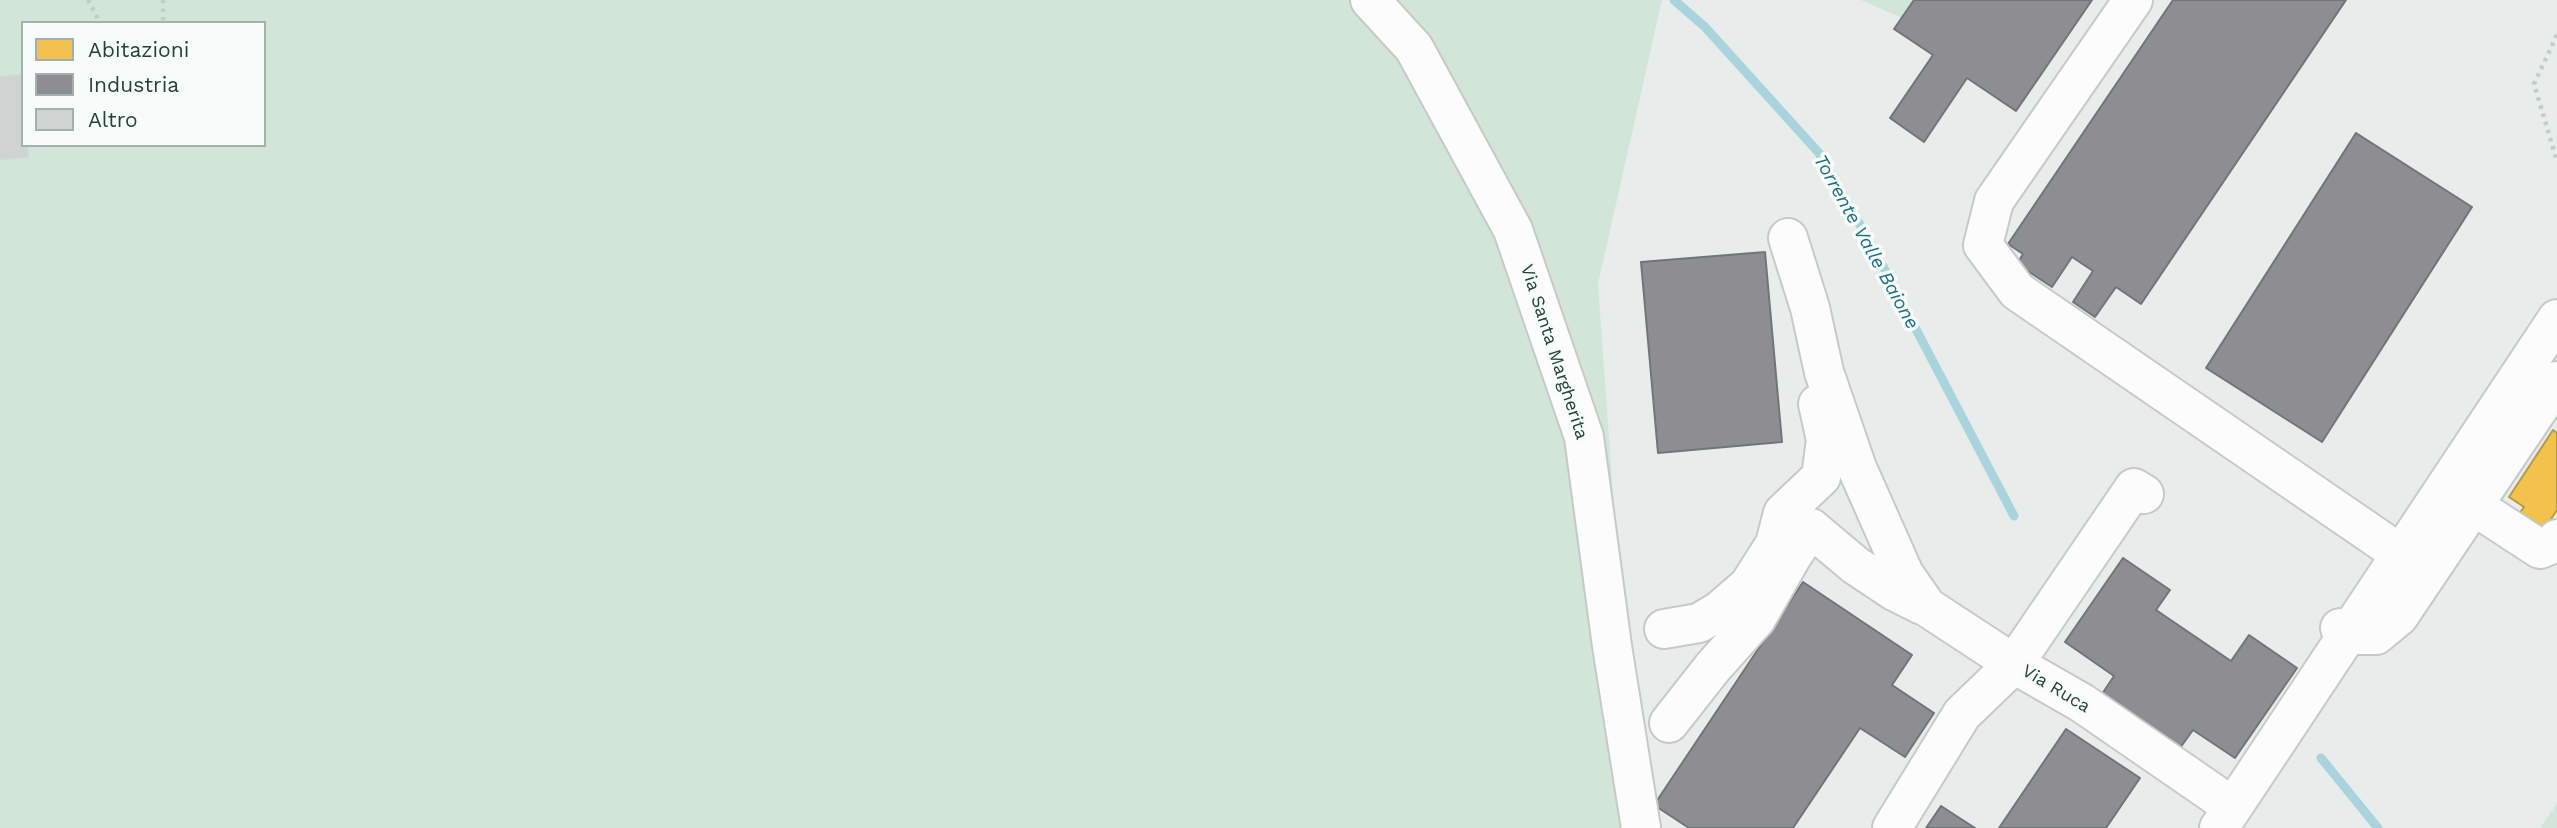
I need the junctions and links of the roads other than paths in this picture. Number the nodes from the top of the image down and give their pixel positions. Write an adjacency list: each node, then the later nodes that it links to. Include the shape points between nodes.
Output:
1 (1370, 0): 17 (street, Via Santa Margherita, via 1414,48 1513,230 1584,437)
2 (2133, 0): 10 (street, via 1994,201 1983,245 2017,291)
3 (1788, 238): 5 (street)
4 (2557, 319): 10 (street, Via Ruca)
5 (1814, 328): 11 (street, via 1857,468 1904,574); 13 (street, via 1815,392 1826,440 1821,477 1783,513 1775,544 1749,585 1699,623)
6 (2557, 381): 8 (street)
7 (2144, 494): 14 (street, via 2134,488)
8 (2474, 506): 9 (street, via 2540,549); 12 (street, via 2399,616 2376,635)
9 (2557, 539)
10 (2402, 555): 12 (street, Via Ruca)
11 (1927, 607): 14 (street); 15 (street, via 1855,565 1811,528 1756,619)
12 (2338, 627): 16 (street, Via Ruca)
13 (1664, 629)
14 (2014, 664): 16 (street, Via Ruca, via 2082,704); 18 (street, Via Ruca, via 1962,714)
15 (1670, 723)
16 (2226, 818)
17 (1641, 828)
18 (1892, 828)

